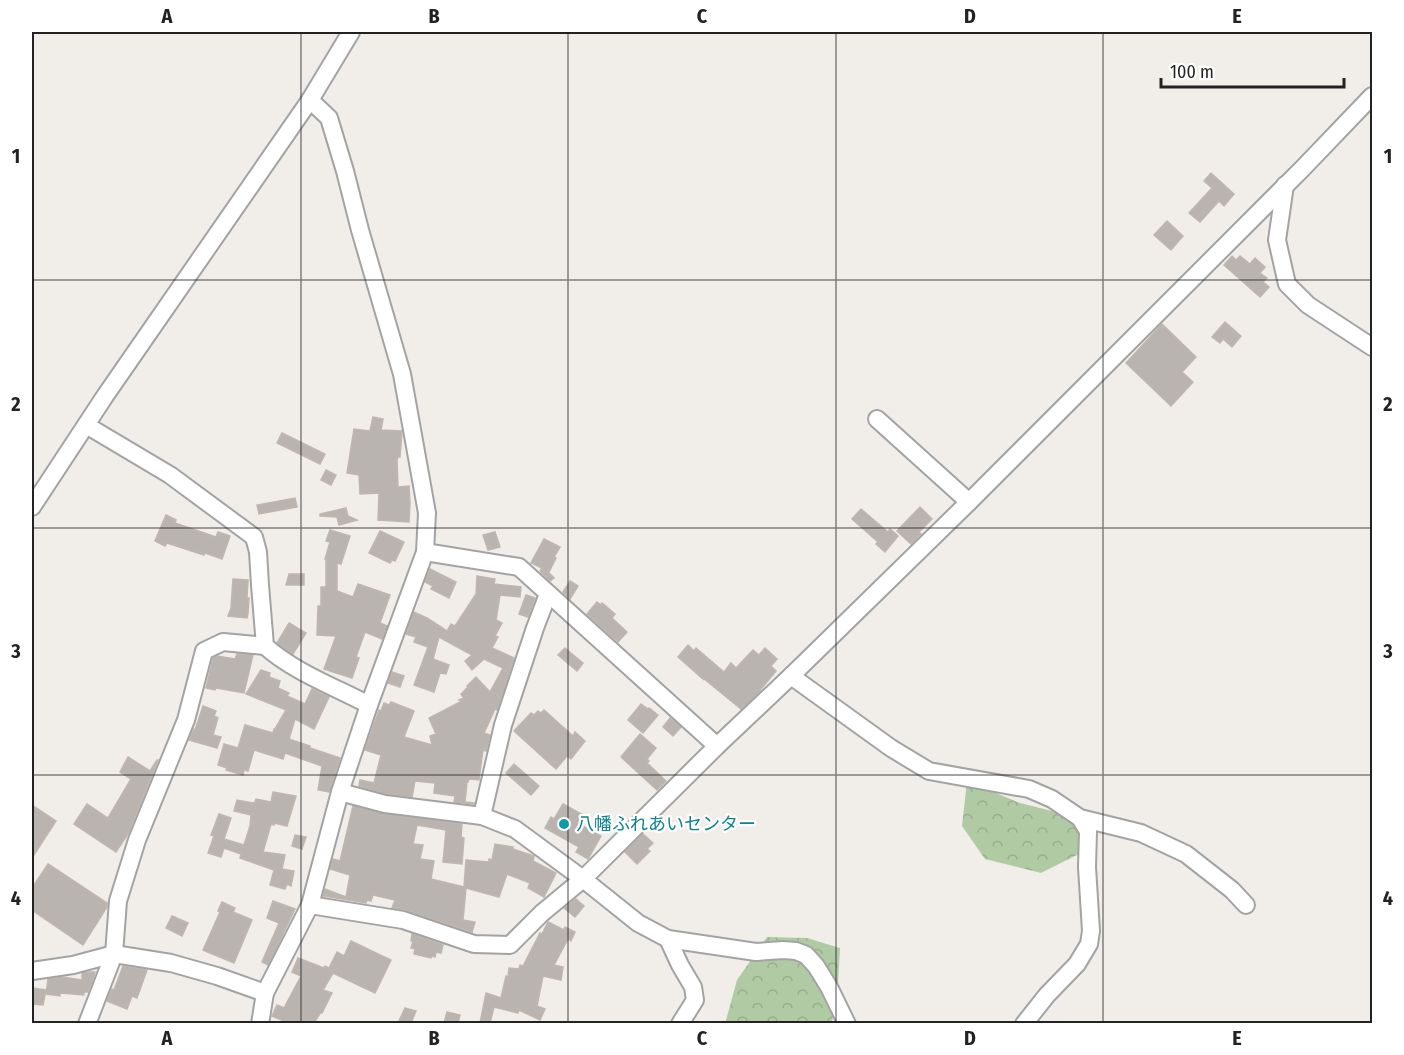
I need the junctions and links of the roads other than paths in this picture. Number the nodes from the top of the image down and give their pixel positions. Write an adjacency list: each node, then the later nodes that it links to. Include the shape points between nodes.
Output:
1 (351, 32): 3 (street)
2 (1372, 96): 4 (street)
3 (310, 100): 7 (street); 10 (street, via 328,118 402,374 427,513)
4 (1285, 185): 5 (street, via 1277,240 1287,284 1308,305); 8 (street)
5 (1372, 347)
6 (878, 419): 8 (street)
7 (86, 425): 9 (street); 12 (street, via 170,475 254,537)
8 (969, 502): 13 (street)
9 (32, 507)
10 (425, 552): 11 (street, via 519,567); 14 (street)
11 (548, 594): 15 (street); 17 (street, via 503,725)
12 (265, 646): 14 (street, via 294,667); 23 (street, via 223,642 204,651 186,720 137,840 118,901)
13 (791, 676): 15 (street); 18 (street, via 929,771 1029,789)
14 (369, 705): 16 (street)
15 (717, 746): 19 (street)
16 (339, 792): 17 (street, via 385,804); 20 (street)
17 (482, 816): 19 (street, via 515,829)
18 (1080, 818): 21 (street, via 1141,833 1186,854); 30 (street, via 1088,831 1089,944 1077,964)
19 (583, 879): 20 (street, via 510,945 474,944 403,920); 22 (street, via 639,923)
20 (310, 905): 25 (street)
21 (1246, 905)
22 (668, 939): 28 (street, via 693,987 695,1000); 29 (street, via 806,955 829,987)
23 (114, 954): 24 (street); 25 (street, via 171,963); 26 (street)
24 (32, 971)
25 (265, 993): 27 (street)
26 (87, 1023)
27 (260, 1023)
28 (680, 1023)
29 (847, 1023)
30 (1024, 1023)

